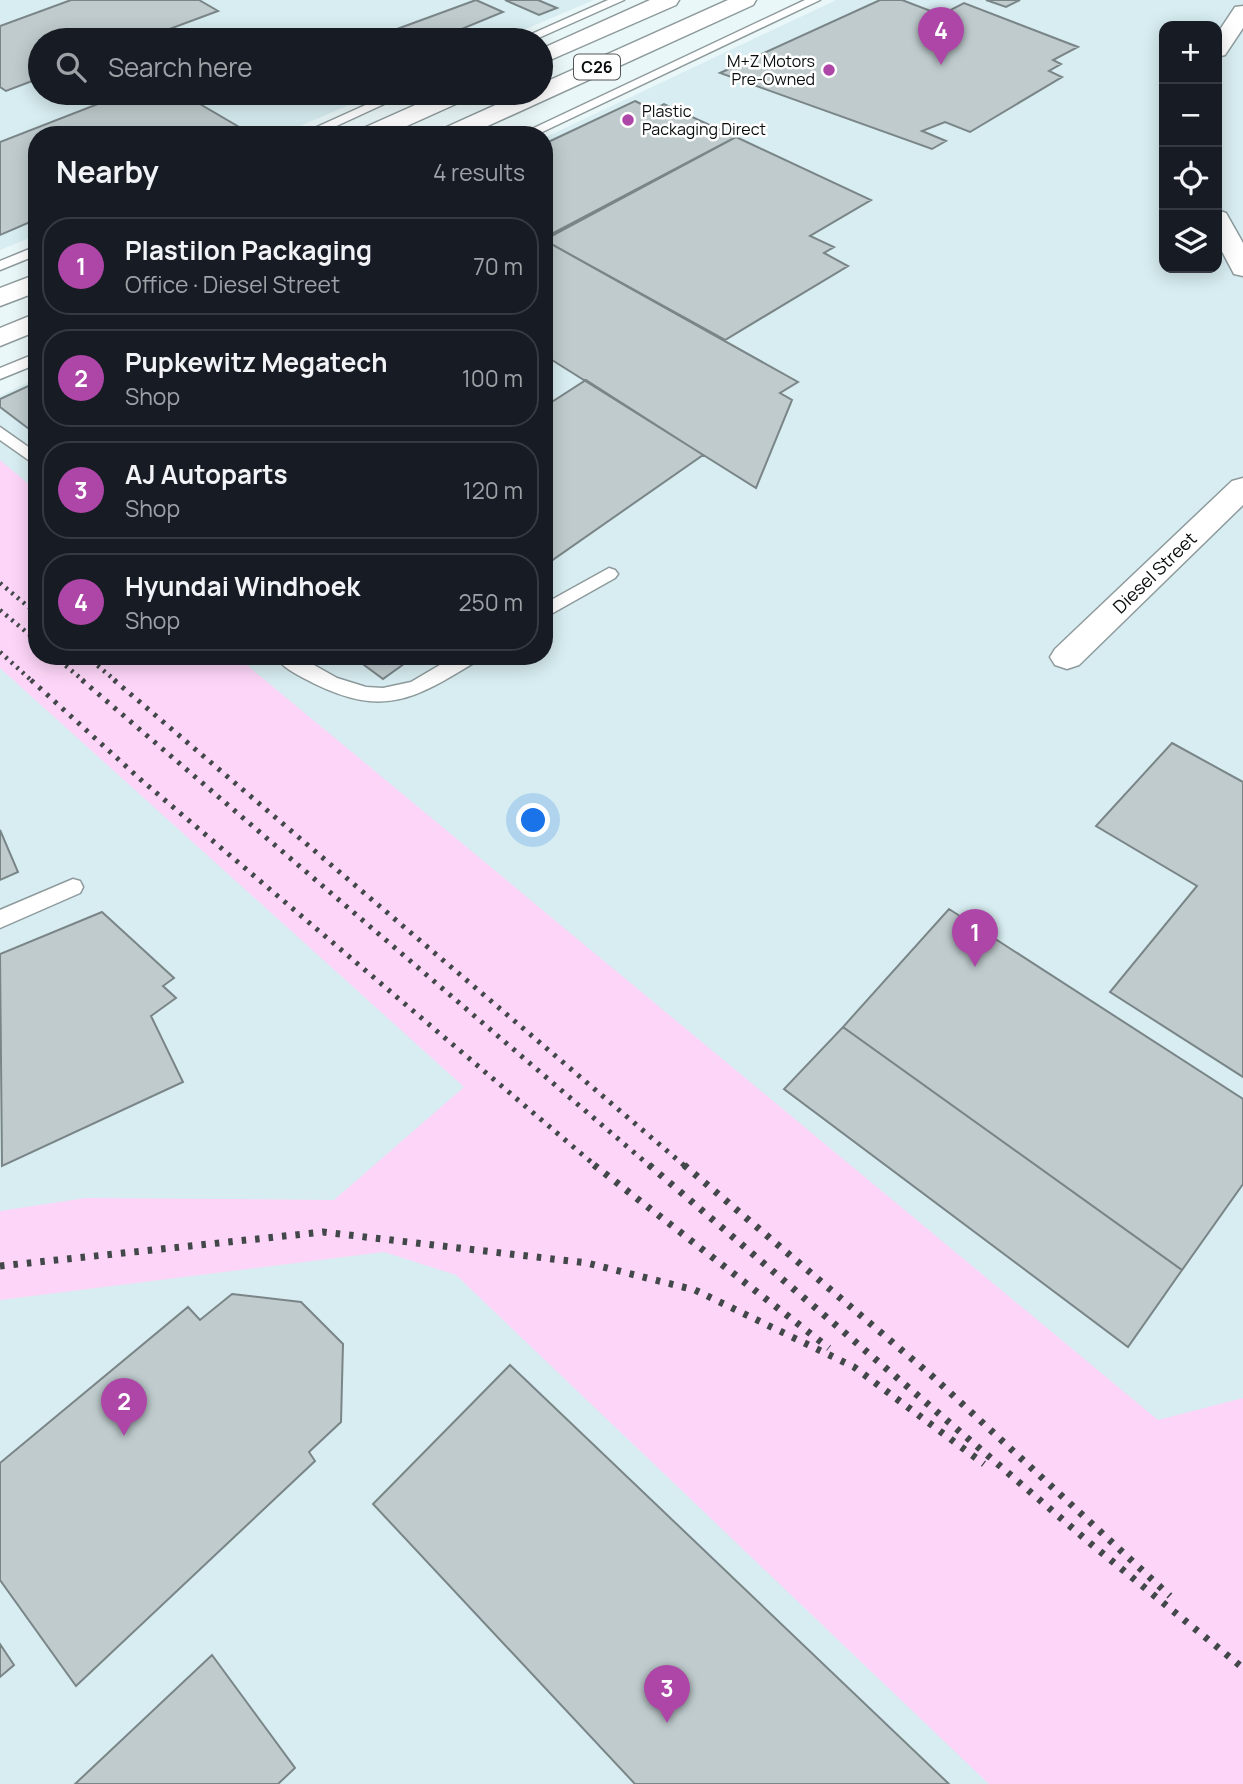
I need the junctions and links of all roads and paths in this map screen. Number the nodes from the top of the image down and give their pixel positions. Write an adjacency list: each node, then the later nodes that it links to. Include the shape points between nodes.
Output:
1 (618, 0): 6 (lane)
2 (668, 0): 8 (main road, C26)
3 (746, 0): 9 (main road, C26)
4 (814, 0): 16 (lane)
5 (1243, 12): 7 (main road)
6 (552, 28)
7 (1222, 43)
8 (553, 52)
9 (553, 87)
10 (374, 105): 13 (lane)
11 (434, 105): 14 (main road)
12 (514, 105): 15 (main road, C26)
13 (326, 126)
14 (387, 126)
15 (468, 126)
16 (544, 126)
17 (1222, 228): 20 (main road)
18 (28, 254): 19 (lane)
19 (0, 266)
20 (1243, 268)
21 (28, 286): 22 (main road)
22 (0, 298)
23 (28, 325): 24 (main road)
24 (0, 338)
25 (28, 362): 26 (lane)
26 (0, 374)
27 (0, 432): 28 (lane)
28 (28, 454)
29 (1243, 488): 32 (main road, Diesel Street)
30 (609, 574): 31 (lane)
31 (553, 607)
32 (1067, 657)
33 (299, 665): 34 (lane, via 326,682 358,693 387,694 415,688)
34 (455, 665)
35 (73, 887): 36 (lane)
36 (0, 919)

